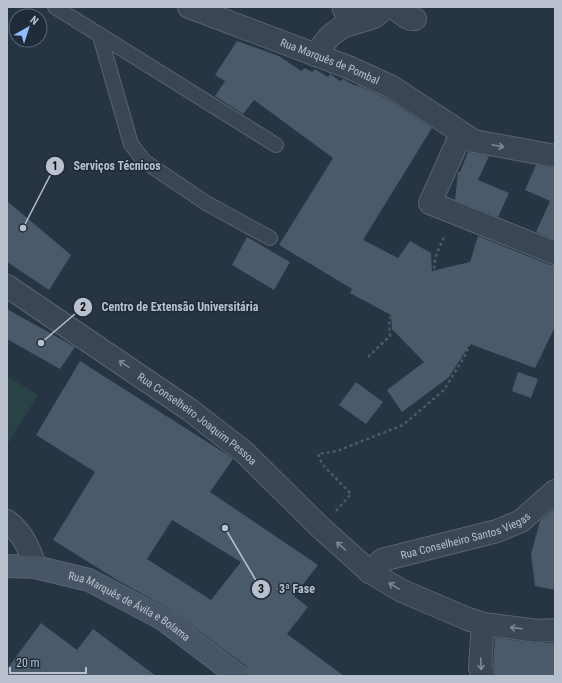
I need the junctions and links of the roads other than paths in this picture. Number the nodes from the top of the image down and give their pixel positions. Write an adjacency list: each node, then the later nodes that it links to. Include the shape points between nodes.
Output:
1 (55, 7): 8 (lane)
2 (189, 7): 9 (street, Rua Marquês de Pombal)
3 (346, 7): 4 (street, via 344,9 351,11)
4 (363, 7)
5 (386, 7): 9 (street, via 374,17 342,27 330,36)
6 (394, 7): 7 (street, via 406,17)
7 (415, 19)
8 (100, 36): 11 (lane); 13 (lane, via 132,144 144,161 206,203)
9 (315, 55): 10 (street, Rua Marquês de Pombal, via 392,87)
10 (462, 134): 12 (street, Rua Marquês de Pombal, one-way to 12, via 474,141); 14 (street, via 430,203)
11 (276, 146)
12 (555, 156)
13 (270, 238)
14 (555, 253)
15 (7, 286): 20 (street, Rua Conselheiro Joaquim Pessoa, one-way to 15, via 244,452 190,410)
16 (555, 491): 20 (street, Rua Conselheiro Santos Viegas, via 521,521 498,531 382,560)
17 (7, 521): 19 (street, via 14,526 30,549)
18 (7, 566): 19 (main road, Rua Marquês de Ávila e Bolama)
19 (35, 567): 23 (main road, Rua Marquês de Ávila e Bolama, via 89,580 163,619)
20 (370, 572): 21 (street, Rua Conselheiro Joaquim Pessoa, one-way to 20, via 402,591)
21 (483, 624): 22 (street, Rua Conselheiro Joaquim Pessoa, one-way to 21, via 538,631); 24 (street, one-way to 24, via 480,668)
22 (555, 630)
23 (238, 676)
24 (484, 676)

